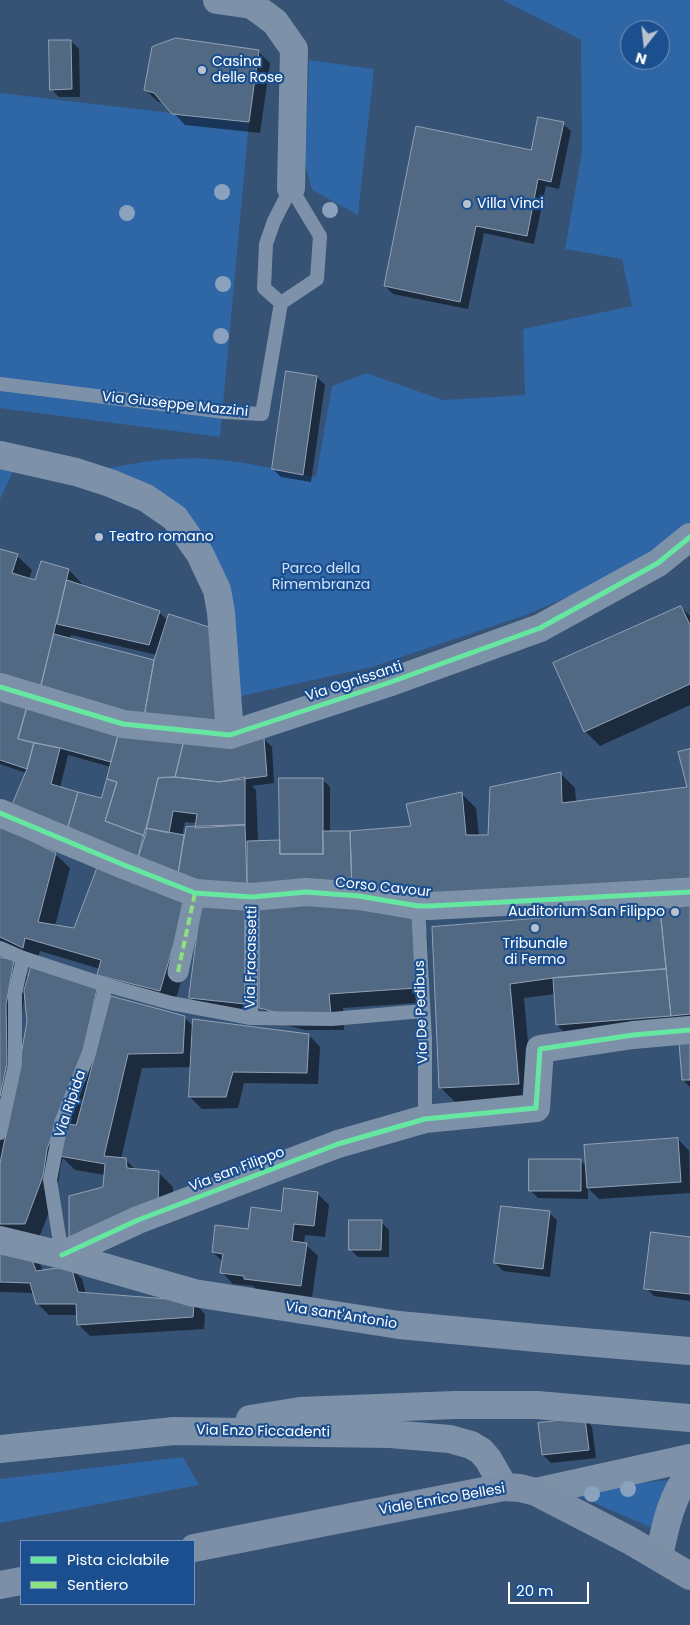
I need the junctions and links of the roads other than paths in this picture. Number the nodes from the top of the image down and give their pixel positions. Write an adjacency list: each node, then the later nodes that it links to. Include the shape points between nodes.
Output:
1 (217, 0): 2 (street, via 252,5 275,22 294,49)
2 (292, 188): 3 (lane, via 266,244 264,288); 3 (lane, via 320,236 317,279)
3 (281, 303): 4 (lane, Via Giuseppe Mazzini, via 262,414)
4 (0, 384)
5 (0, 455): 8 (street, via 110,483 146,498 175,518 200,554 217,590)
6 (690, 537): 8 (street, Via Ognissanti, via 658,563 540,628)
7 (0, 687): 8 (street, Via Ognissanti, via 123,724)
8 (230, 735)
9 (0, 813): 11 (street, Corso Cavour)
10 (690, 892): 13 (street, Corso Cavour)
11 (195, 893): 12 (street, Corso Cavour); 16 (street)
12 (252, 897): 13 (street, Corso Cavour, via 306,892); 19 (lane, Via Fracassetti)
13 (418, 906): 18 (lane, Via De Pedibus)
14 (0, 948): 15 (lane)
15 (24, 958): 17 (lane); 22 (lane, via 15,994 15,1064)
16 (178, 972)
17 (106, 985): 19 (lane, via 172,1003); 24 (lane, Via Ripida, via 90,1052 61,1123 50,1180)
18 (422, 1012): 19 (lane, via 332,1019); 21 (lane, Via De Pedibus)
19 (251, 1018)
20 (690, 1030): 21 (street, via 540,1049 536,1108)
21 (425, 1119): 24 (street, Via san Filippo, via 338,1144 138,1220)
22 (0, 1133)
23 (0, 1240): 24 (street, Via sant'Antonio)
24 (62, 1255): 25 (street, Via sant'Antonio, via 194,1293 399,1325)
25 (690, 1351)
26 (690, 1418): 27 (street, via 537,1405 455,1405 300,1411)
27 (174, 1431): 28 (street, Via Enzo Ficcadenti); 31 (street, Via Enzo Ficcadenti, via 390,1434 450,1439 481,1451)
28 (0, 1449)
29 (690, 1458): 32 (street, Viale Enrico Bellesi)
30 (690, 1473): 35 (street, via 674,1499)
31 (504, 1488): 32 (main road, Viale Enrico Bellesi); 34 (main road, Viale Enrico Bellesi)
32 (536, 1492): 33 (main road)
33 (575, 1512): 35 (main road); 39 (main road, via 613,1541)
34 (195, 1548)
35 (659, 1556): 36 (main road)
36 (690, 1576)
37 (20, 1581): 38 (main road)
38 (0, 1585)
39 (690, 1586)

